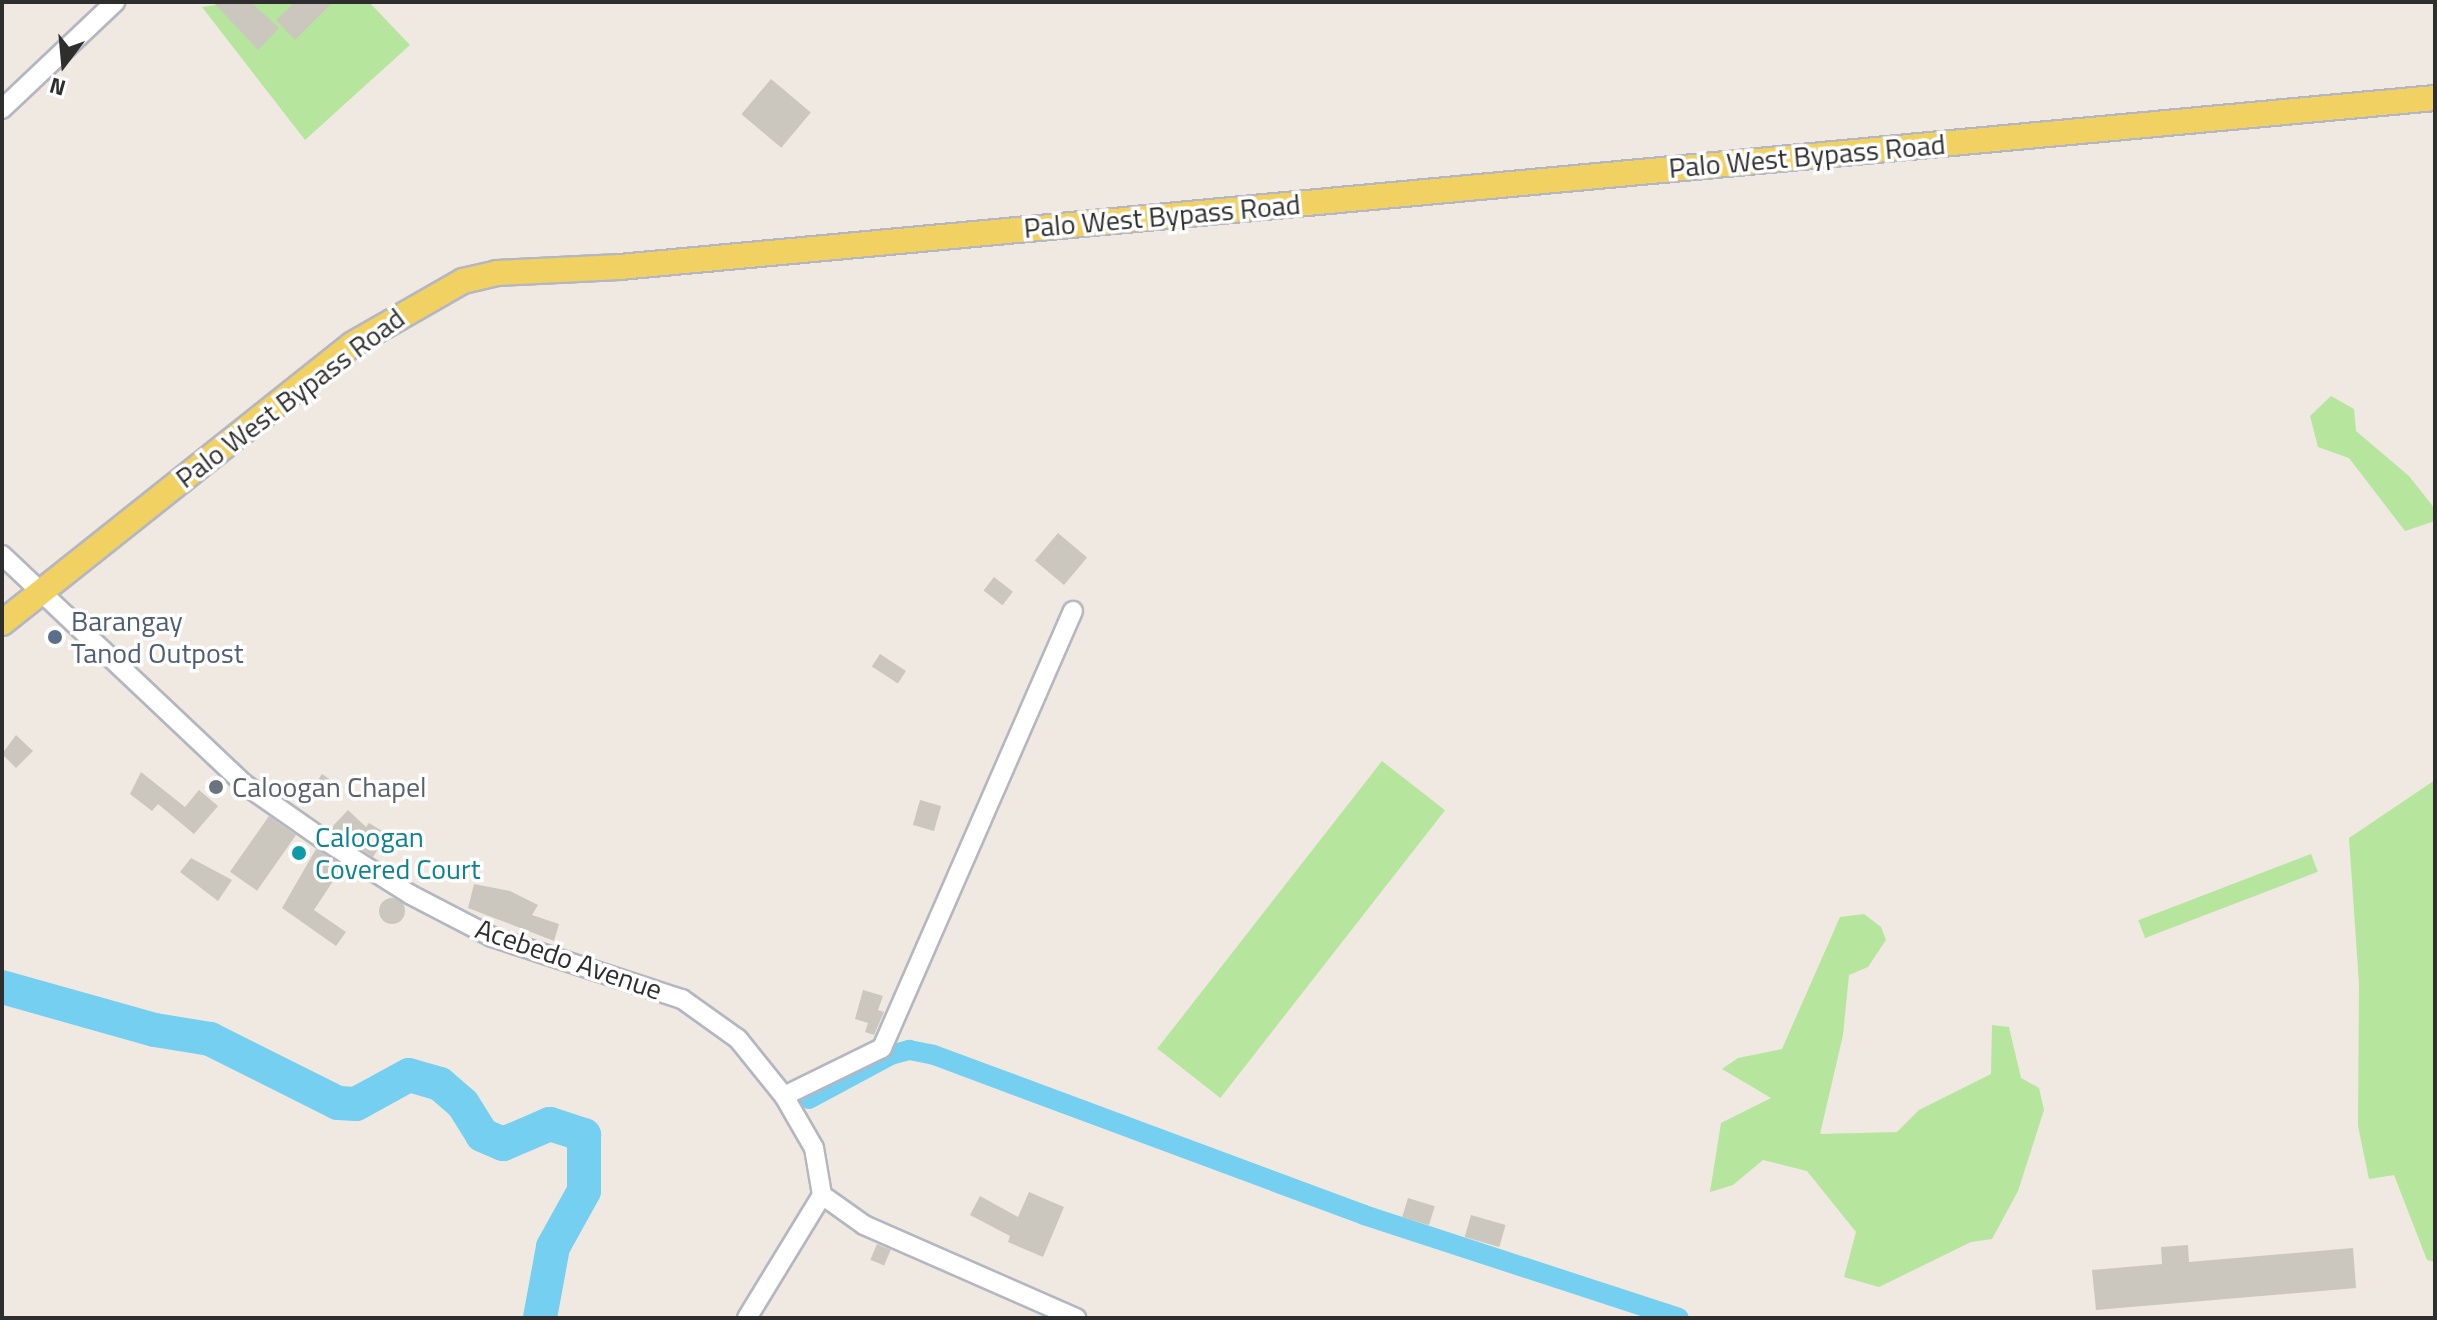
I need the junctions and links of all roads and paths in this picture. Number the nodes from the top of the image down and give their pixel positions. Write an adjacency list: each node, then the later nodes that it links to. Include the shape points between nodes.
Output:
1 (115, 2): 3 (street)
2 (2435, 98): 5 (main road, Palo West Bypass Road, via 620,267 497,273 463,281 353,344)
3 (2, 109)
4 (2, 555): 5 (street, Acebedo Avenue)
5 (37, 591): 7 (main road, Palo West Bypass Road); 8 (street, Acebedo Avenue, via 244,784 327,842 411,895 492,937 682,999 738,1039)
6 (1073, 611): 8 (street, via 882,1048)
7 (2, 623)
8 (784, 1096): 9 (street, Acebedo Avenue, via 814,1148)
9 (822, 1195): 10 (street); 11 (street, via 864,1225)
10 (747, 1318)
11 (1076, 1318)

